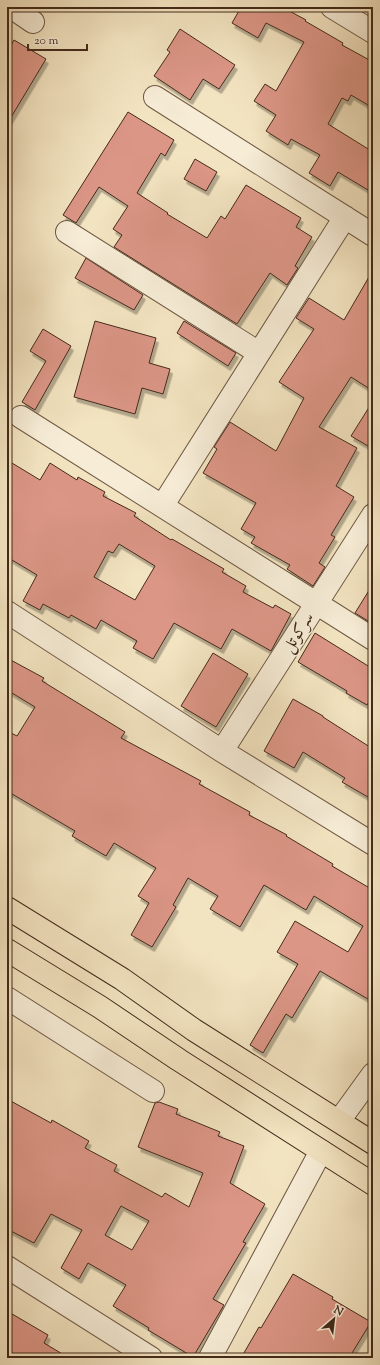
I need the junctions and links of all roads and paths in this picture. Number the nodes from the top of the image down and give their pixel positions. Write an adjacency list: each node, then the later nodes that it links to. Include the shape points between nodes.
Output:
1 (11, 7): 3 (street)
2 (332, 7): 4 (street)
3 (33, 22)
4 (373, 32)
5 (155, 97): 6 (street)
6 (345, 217): 8 (street); 9 (street)
7 (67, 232): 9 (street)
8 (373, 235)
9 (259, 352): 11 (street)
10 (21, 417): 11 (street)
11 (162, 505): 13 (street)
12 (373, 515): 13 (street, سرکوتل)
13 (316, 603): 15 (street); 16 (street, سرکوتل)
14 (7, 612): 16 (street)
15 (373, 639)
16 (222, 751): 17 (street)
17 (373, 844)
18 (7, 908): 20 (main road)
19 (7, 950): 22 (main road)
20 (122, 979): 22 (main road, via 114,996); 23 (main road)
21 (7, 998): 26 (street)
22 (100, 1007): 24 (main road)
23 (194, 1030): 24 (main road, via 181,1039 178,1045); 27 (main road)
24 (178, 1060): 29 (main road)
25 (373, 1074): 27 (street)
26 (153, 1091)
27 (339, 1121): 28 (main road)
28 (373, 1142)
29 (321, 1151): 30 (main road); 33 (street)
30 (373, 1184)
31 (7, 1267): 32 (street)
32 (151, 1358)
33 (210, 1358)

